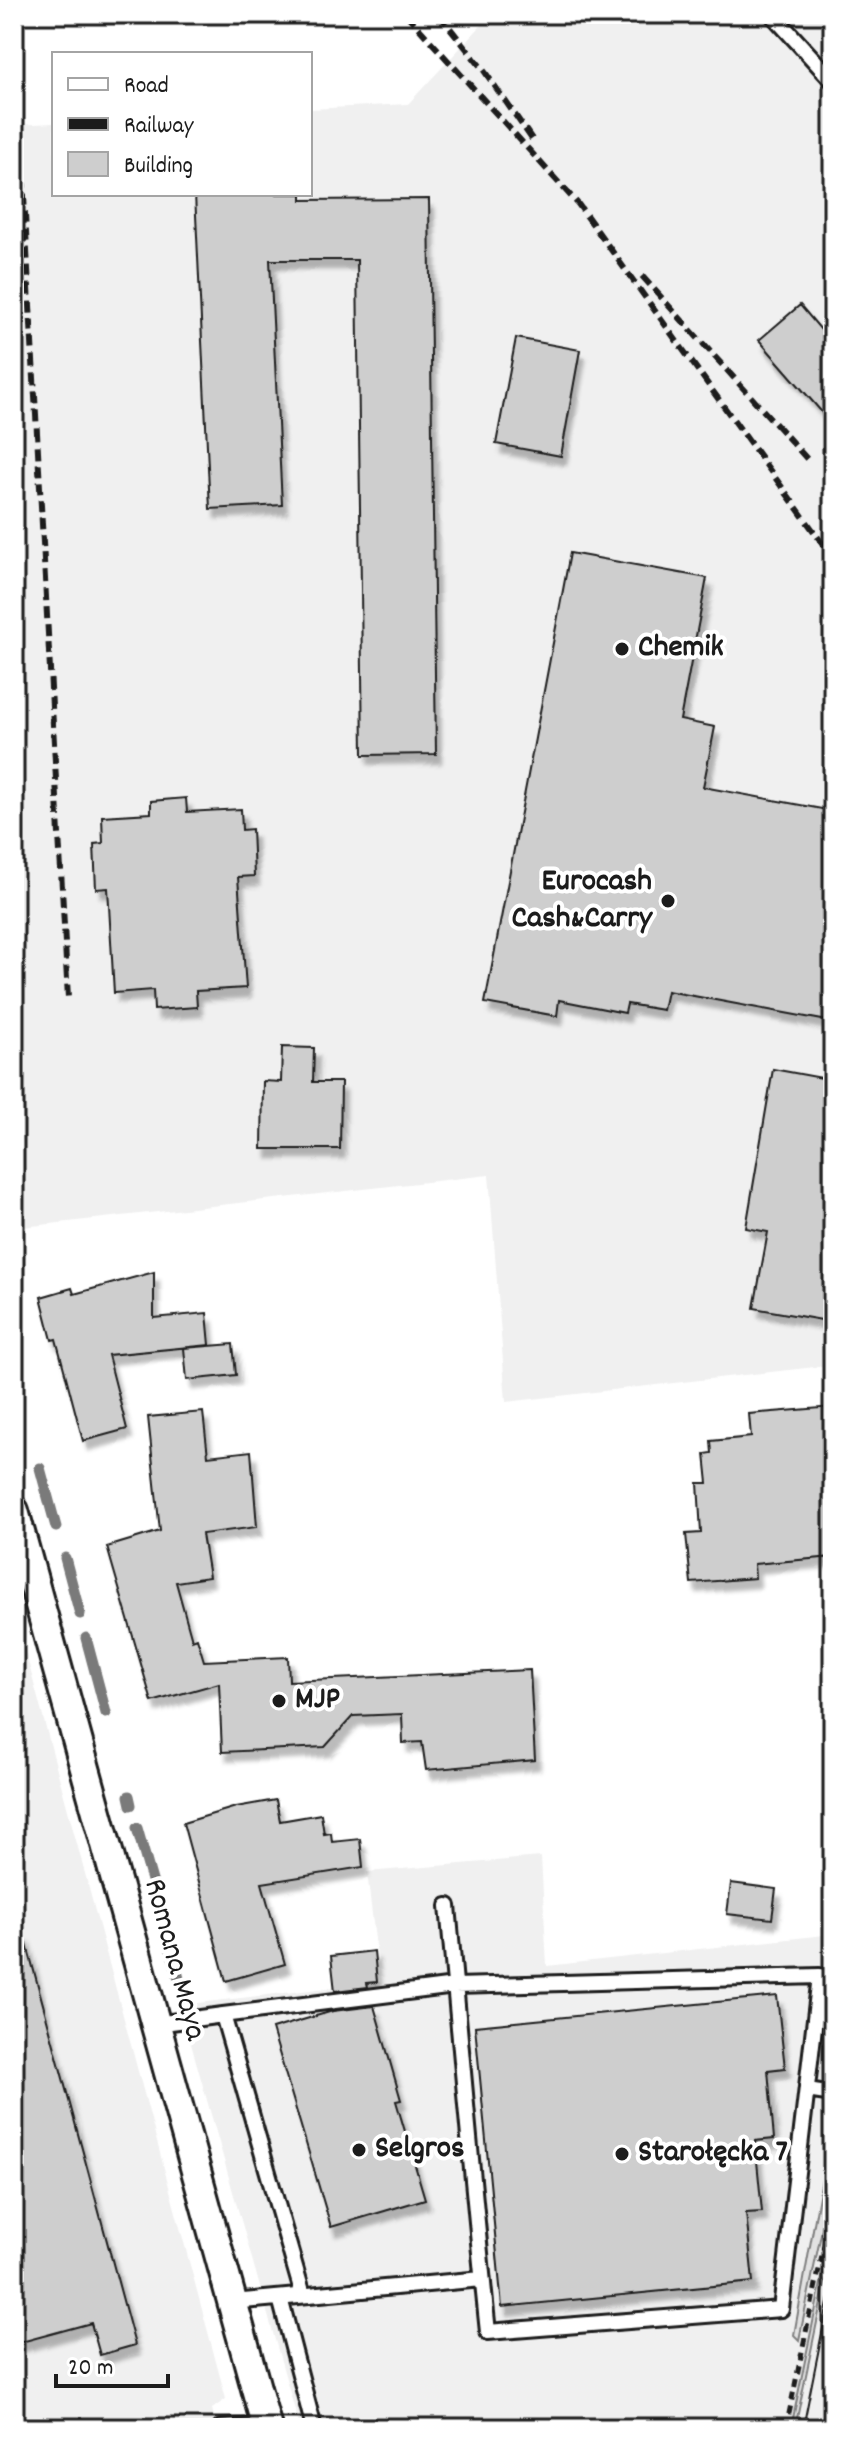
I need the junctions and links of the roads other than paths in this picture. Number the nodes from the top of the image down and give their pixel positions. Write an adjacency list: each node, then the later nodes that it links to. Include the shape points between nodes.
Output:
1 (772, 14): 2 (lane)
2 (833, 81)
3 (14, 1511): 7 (street, Romana Maya)
4 (448, 1906): 5 (lane)
5 (455, 1986): 6 (lane); 8 (lane, via 820,1976); 10 (lane)
6 (223, 2015): 7 (lane); 11 (lane)
7 (156, 2024): 13 (street, Romana Maya)
8 (807, 2090): 9 (lane); 10 (lane, via 781,2309 488,2332)
9 (833, 2094)
10 (482, 2279): 11 (lane)
11 (303, 2295): 12 (lane)
12 (280, 2298): 13 (lane); 16 (lane)
13 (233, 2302): 14 (street, Romana Maya)
14 (266, 2427): 15 (lane)
15 (221, 2428)
16 (314, 2428)

